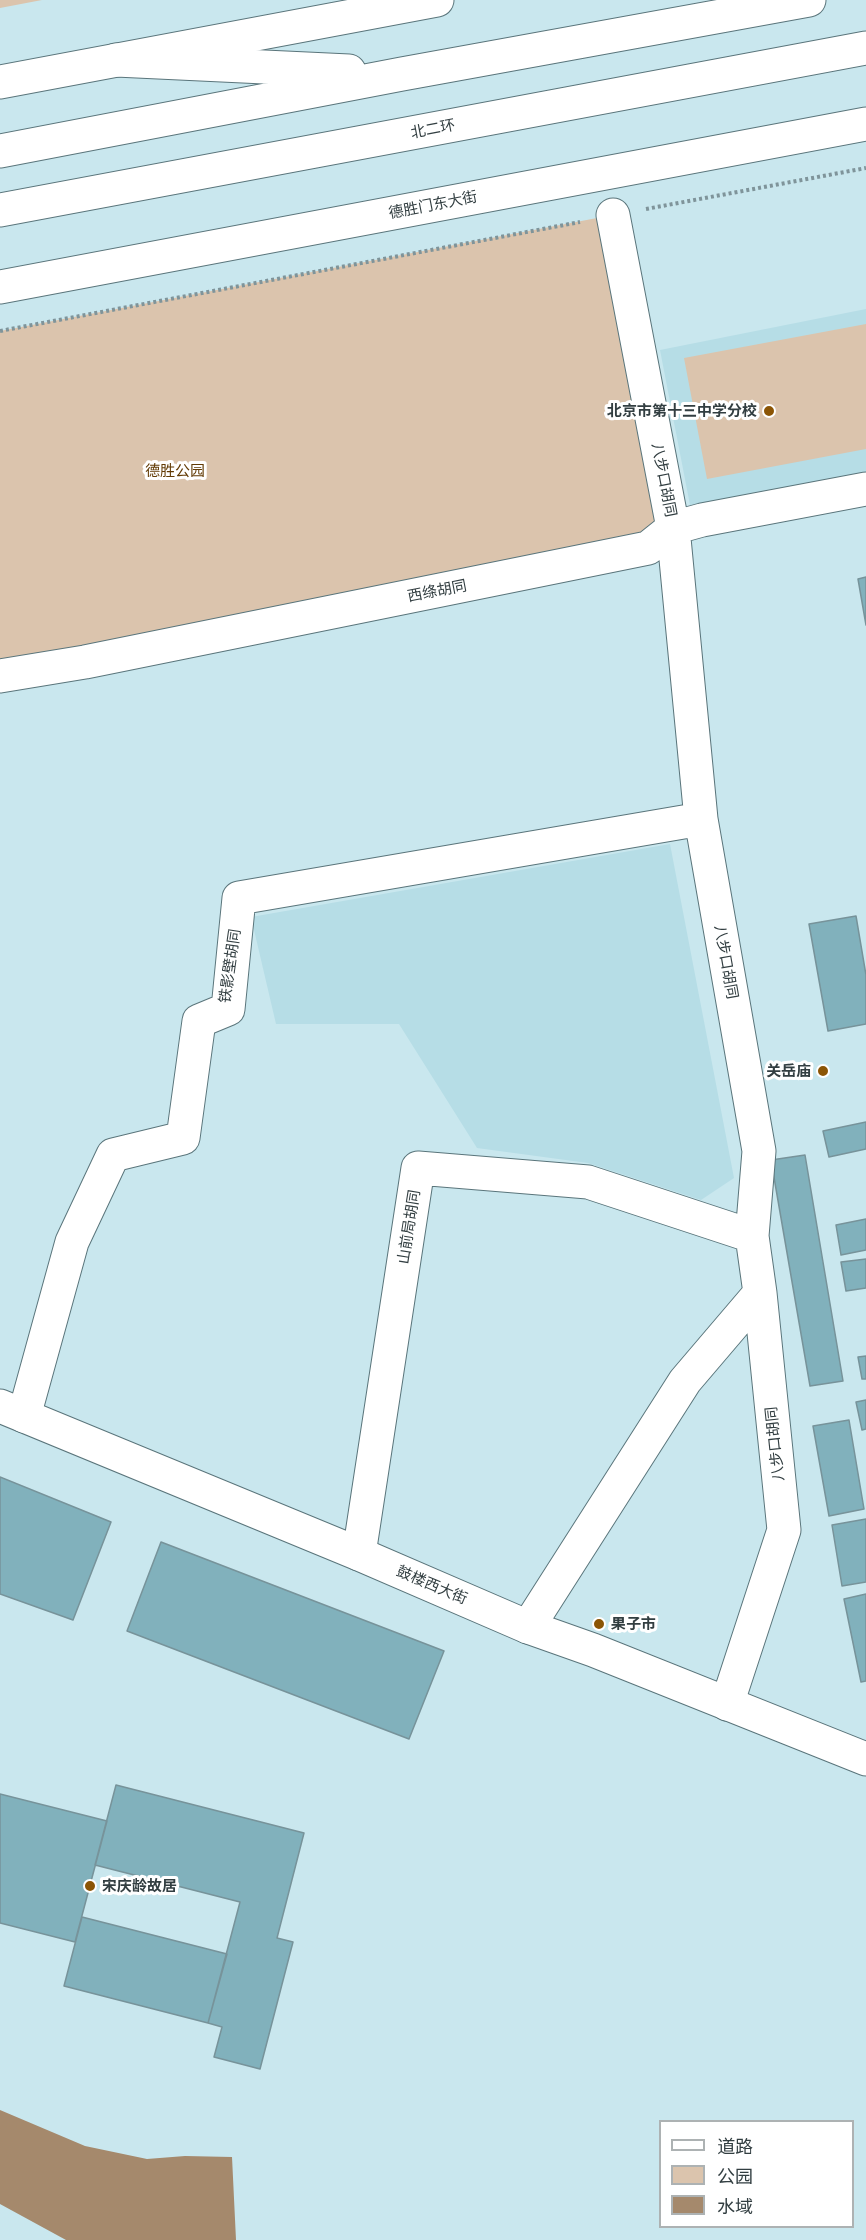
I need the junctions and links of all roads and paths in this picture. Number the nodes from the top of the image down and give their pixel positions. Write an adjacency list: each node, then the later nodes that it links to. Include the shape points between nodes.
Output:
1 (437, 0): 4 (main road)
2 (809, 0): 5 (main road)
3 (866, 48): 10 (main road, 北二环)
4 (116, 60): 5 (main road); 6 (main road)
5 (402, 74): 8 (main road)
6 (0, 82)
7 (866, 124): 12 (main road, 德胜门东大街)
8 (0, 151)
9 (866, 168): 11 (path)
10 (0, 210)
11 (613, 215): 13 (path); 15 (main road, 八步口胡同)
12 (0, 286)
13 (0, 331)
14 (866, 489): 15 (main road, 西绦胡同)
15 (673, 528): 16 (main road, 西绦胡同, via 648,548); 17 (main road, 八步口胡同)
16 (0, 676)
17 (701, 819): 18 (main road, 八步口胡同, via 759,1151); 20 (main road, 铁影壁胡同, via 239,898 228,1009 199,1021 183,1138 113,1155 72,1242)
18 (752, 1236): 19 (main road, 八步口胡同); 21 (main road, 山前局胡同, via 588,1182 418,1168)
19 (760, 1293): 22 (main road, via 684,1381); 23 (main road, 八步口胡同, via 784,1530)
20 (12, 1411): 21 (main road, 鼓楼西大街)
21 (359, 1554): 22 (main road, 鼓楼西大街)
22 (528, 1627): 23 (main road, 鼓楼西大街)
23 (727, 1704): 24 (main road, 鼓楼西大街)
24 (866, 1759)

